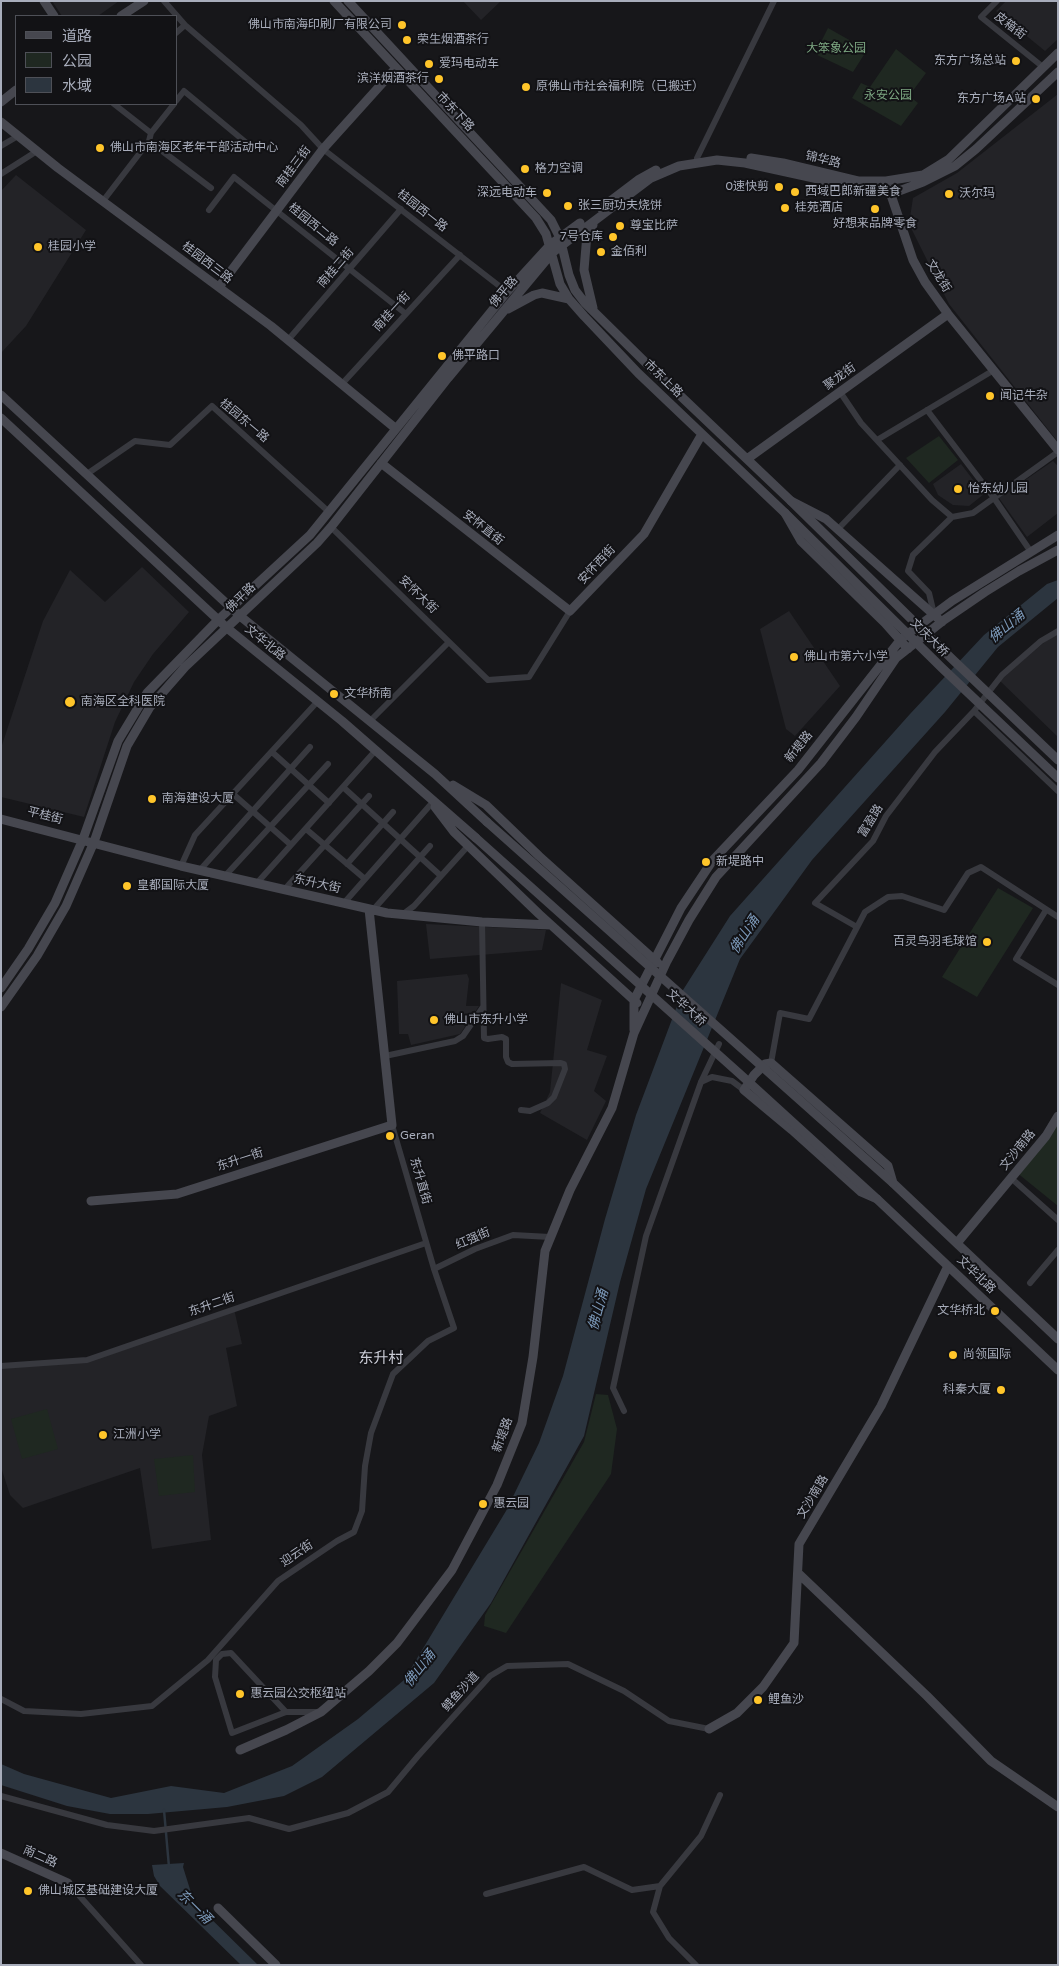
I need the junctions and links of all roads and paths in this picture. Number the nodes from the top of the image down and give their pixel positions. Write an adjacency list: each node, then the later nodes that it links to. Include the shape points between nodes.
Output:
1 (44, 1): 8 (main road)
2 (144, 1): 9 (main road)
3 (164, 1): 10 (street, 桂园西一路)
4 (334, 1): 16 (main road, 市东下路)
5 (348, 1): 41 (main road, 市东下路, via 544,212)
6 (774, 1): 31 (street)
7 (998, 1): 15 (street, 皮箱街, via 981,17)
8 (53, 15)
9 (123, 15)
10 (176, 15)
11 (178, 17): 12 (street, 桂园西一路)
12 (185, 25): 13 (street); 29 (street, 桂园西一路)
13 (178, 31)
14 (1058, 53): 15 (main road, 锦华路)
15 (1043, 67): 33 (main road, 锦华路, via 949,159 923,175)
16 (396, 68): 29 (main road, 南桂三街); 42 (main road, 市东下路, via 536,218)
17 (1058, 72): 35 (main road, 锦华路, via 955,166 923,182)
18 (15, 91): 20 (main road)
19 (178, 99): 27 (street, via 184,91)
20 (1, 102)
21 (115, 105): 24 (street)
22 (173, 105): 24 (street)
23 (1, 122): 25 (main road, 桂园西三路)
24 (151, 133): 26 (street)
25 (18, 136): 28 (street); 30 (main road, 桂园西三路)
26 (149, 141): 34 (street); 36 (street)
27 (249, 145)
28 (1, 146)
29 (323, 148): 37 (street, 桂园西一路); 39 (main road, 南桂三街)
30 (37, 151): 32 (street); 36 (main road, 桂园西三路)
31 (697, 158): 33 (main road, 锦华路, via 720,154 783,163 858,181); 41 (main road, 锦华路, via 673,163 647,174)
32 (1, 174)
33 (886, 182): 35 (main road, 文龙街)
34 (211, 188)
35 (890, 192): 40 (main road, 锦华路, via 717,160 679,166 651,178); 51 (main road, 文龙街, via 913,260 924,282)
36 (103, 201): 45 (main road, 桂园西三路)
37 (401, 209): 43 (street, 桂园西一路); 44 (street, 南桂二街)
38 (209, 210): 39 (street, 桂园西二路, via 234,177)
39 (277, 210): 44 (street, 桂园西二路); 45 (main road, 南桂三街)
40 (598, 218): 41 (main road, 锦华路); 48 (main road, via 587,234 584,252 584,276)
41 (561, 242): 42 (main road, 佛平路); 48 (main road, 市东上路, via 564,263 575,290)
42 (551, 249): 46 (main road, 佛平路); 47 (main road, 市东上路, via 560,284); 49 (main road, 佛平路)
43 (460, 255): 46 (street, 桂园西一路); 50 (street, 南桂一街)
44 (350, 269): 50 (street, 桂园西二路); 52 (street, 南桂二街)
45 (219, 287): 52 (main road, 桂园西三路)
46 (506, 292): 59 (main road, 佛平路)
47 (569, 299): 49 (main road, via 542,293); 60 (main road, 市东上路, via 638,373)
48 (593, 309): 63 (main road, 市东上路)
49 (504, 311): 64 (main road, 佛平路)
50 (406, 314): 54 (street, 南桂一街)
51 (948, 314): 53 (main road, 文龙街); 55 (main road, 聚龙街)
52 (288, 340): 54 (main road, 桂园西三路)
53 (994, 370): 57 (street); 62 (main road, 文龙街)
54 (341, 385): 59 (main road, 桂园西三路)
55 (840, 392): 61 (street); 63 (main road, 聚龙街)
56 (1, 395): 66 (main road)
57 (927, 410): 61 (street); 67 (street)
58 (1, 418): 81 (main road, 文华北路)
59 (395, 428): 69 (main road, 佛平路)
60 (702, 434): 70 (main road, 市东上路); 78 (main road, 安怀西街, via 644,534)
61 (877, 440): 65 (street)
62 (1058, 451): 67 (street)
63 (747, 459): 68 (main road, 市东上路)
64 (381, 463): 72 (main road, 佛平路); 78 (main road, 安怀直街)
65 (900, 465): 71 (street); 73 (street)
66 (87, 474): 69 (street, 桂园东一路, via 135,441 170,445 212,406); 77 (main road)
67 (994, 498): 71 (street, via 974,513); 76 (street)
68 (791, 501): 73 (main road, via 826,519); 95 (main road, 文庆大桥, bridge)
69 (329, 512): 77 (main road, 佛平路, via 310,535)
70 (785, 514): 85 (main road, via 801,541); 99 (main road, 文庆大桥, bridge)
71 (952, 517): 79 (street, via 913,555 908,570 929,594)
72 (332, 527): 80 (main road, 佛平路); 86 (street, 安怀大街)
73 (838, 530): 79 (main road)
74 (1058, 535): 76 (main road, 新堤路)
75 (1058, 550): 82 (main road, 新堤路, via 1019,570)
76 (1031, 552): 79 (main road, 新堤路)
77 (231, 607): 80 (main road); 81 (main road, 佛平路)
78 (570, 612): 88 (street, 安怀西街, via 529,677)
79 (934, 614): 82 (main road); 85 (main road, 新堤路)
80 (240, 616): 83 (main road, 佛平路); 91 (main road)
81 (219, 619): 83 (main road, 文华北路); 116 (main road, 佛平路, via 147,693 130,719 118,741)
82 (942, 622): 87 (main road, 新堤路)
83 (227, 628): 89 (main road, 文华北路); 118 (main road, 佛平路, via 185,667 139,724 127,746)
84 (1058, 631): 90 (street, 富盈路, via 1041,641 1002,675)
85 (901, 639): 87 (main road); 140 (main road, 新堤路, via 798,770 713,860 681,908)
86 (449, 642): 88 (street, 安怀大街); 91 (street)
87 (908, 649): 141 (main road, 新堤路, via 896,658 821,763 716,877)
88 (488, 680)
89 (318, 701): 93 (main road, 文华北路); 94 (street)
90 (974, 711): 103 (street); 139 (street, 富盈路, via 930,759 886,816 873,841 815,903)
91 (369, 722): 98 (main road)
92 (310, 747): 97 (street)
93 (376, 750): 101 (street); 102 (main road, 文华北路)
94 (272, 752): 97 (street); 104 (street)
95 (1058, 760)
96 (328, 764): 100 (street)
97 (290, 769): 100 (street); 109 (street)
98 (435, 774): 140 (main road, via 486,805); 158 (main road, 文华北路, bridge)
99 (1058, 778)
100 (308, 785): 106 (street); 113 (street)
101 (343, 787): 106 (street); 108 (street)
102 (422, 790): 107 (main road); 115 (main road, 文华北路)
103 (1058, 791)
104 (233, 794): 109 (street); 125 (street, via 195,835)
105 (369, 796): 108 (street)
106 (329, 803): 114 (street)
107 (432, 803): 117 (street); 122 (main road)
108 (362, 804): 112 (street); 120 (street)
109 (252, 812): 113 (street); 126 (street)
110 (394, 812): 112 (street)
111 (1, 819): 116 (main road, 平桂街)
112 (383, 824): 117 (street); 124 (street)
113 (270, 827): 119 (street); 127 (street)
114 (306, 829): 119 (street); 120 (street)
115 (476, 838): 159 (main road, 文华大桥, bridge)
116 (83, 839): 118 (main road, 东升大街); 143 (main road, 佛平路, via 55,903)
117 (400, 839): 123 (street); 129 (street)
118 (94, 842): 125 (main road, 东升大街); 146 (main road, 佛平路, via 66,906 37,956)
119 (291, 845): 130 (street)
120 (325, 845): 124 (street); 131 (street)
121 (430, 846): 123 (street)
122 (468, 846): 128 (street); 138 (main road)
123 (420, 857): 128 (street); 133 (street)
124 (347, 864): 129 (street)
125 (181, 866): 126 (main road, 东升大街)
126 (200, 870): 127 (main road, 东升大街)
127 (225, 876): 130 (main road, 东升大街)
128 (441, 876): 135 (street)
129 (365, 879): 132 (street)
130 (257, 884): 131 (main road, 东升大街)
131 (284, 890): 132 (main road, 东升大街)
132 (344, 903): 133 (main road, 东升大街)
133 (371, 910): 135 (main road, 东升大街); 150 (main road)
134 (1046, 910): 136 (street); 139 (street, via 981,867 968,873 944,910 902,896 888,897 865,912); 142 (street, via 1016,959)
135 (402, 915): 137 (main road, 东升大街)
136 (1058, 918)
137 (482, 922): 138 (main road, 东升大街); 145 (street)
138 (550, 925): 144 (main road)
139 (857, 927): 151 (street, via 809,1019 780,1013)
140 (655, 960): 141 (main road); 144 (main road, 新堤路)
141 (664, 968): 147 (main road, 新堤路)
142 (1058, 985)
143 (1, 988)
144 (634, 1000): 147 (main road); 148 (main road, 新堤路)
145 (483, 1006): 150 (street, via 463,1036 455,1041); 154 (street, via 484,1038 506,1039 508,1062 564,1064 554,1097 539,1108)
146 (1, 1007)
147 (646, 1009): 148 (main road, 新堤路)
148 (634, 1033): 162 (main road, 新堤路, via 612,1108)
149 (719, 1044): 152 (street)
150 (385, 1056): 156 (main road)
151 (771, 1063): 153 (main road, via 765,1064); 158 (main road, via 888,1166)
152 (701, 1082): 153 (street, via 712,1077 732,1081); 172 (street, via 646,1236 612,1388)
153 (744, 1090): 159 (main road, via 861,1192)
154 (521, 1110)
155 (1058, 1116): 157 (main road, 文沙南路)
156 (392, 1125): 160 (main road, 东升一街, via 177,1194); 163 (street, 东升直街)
157 (1012, 1178): 161 (street); 164 (main road, 文沙南路)
158 (893, 1183): 164 (main road, 文华北路)
159 (877, 1199): 166 (main road, 文华北路)
160 (91, 1201)
161 (1058, 1220)
162 (550, 1237): 167 (street, 红强街, via 514,1235); 176 (main road, 新堤路, via 544,1251 522,1423 497,1485 452,1570 397,1643)
163 (426, 1243): 167 (street); 170 (street, 东升二街, via 87,1360)
164 (957, 1243): 169 (main road, 文华北路)
165 (1058, 1250): 168 (street)
166 (948, 1266): 171 (main road, 文华北路); 173 (main road, 文沙南路, via 881,1406 799,1544)
167 (434, 1269): 174 (street, 迎云街, via 454,1328 428,1341 393,1374 371,1433 362,1511 354,1532 278,1581 208,1660 152,1706 82,1714 24,1712)
168 (1030, 1283)
169 (1058, 1339)
170 (1, 1366)
171 (1058, 1370)
172 (624, 1411)
173 (798, 1573): 177 (main road, 文沙南路, via 794,1643 763,1687 737,1713); 181 (main road, via 992,1761)
174 (1, 1699)
175 (286, 1712): 175 (street, via 231,1653 222,1654 216,1660 215,1677 232,1733); 176 (street)
176 (321, 1712): 178 (main road, 新堤路)
177 (709, 1729): 180 (street, 鲤鱼沙道, via 669,1721 624,1690 568,1664 507,1666 490,1676 388,1792 348,1813 290,1829 249,1818 154,1831 107,1825)
178 (240, 1750)
179 (720, 1795): 184 (street, via 701,1836)
180 (1, 1796)
181 (1058, 1807)
182 (1, 1853): 183 (main road, 南二路)
183 (68, 1883): 187 (street)
184 (660, 1886): 185 (street, via 632,1890 584,1867); 189 (street, via 653,1912 669,1938)
185 (486, 1894)
186 (218, 1908): 188 (main road)
187 (142, 1965)
188 (276, 1965)
189 (696, 1965)

